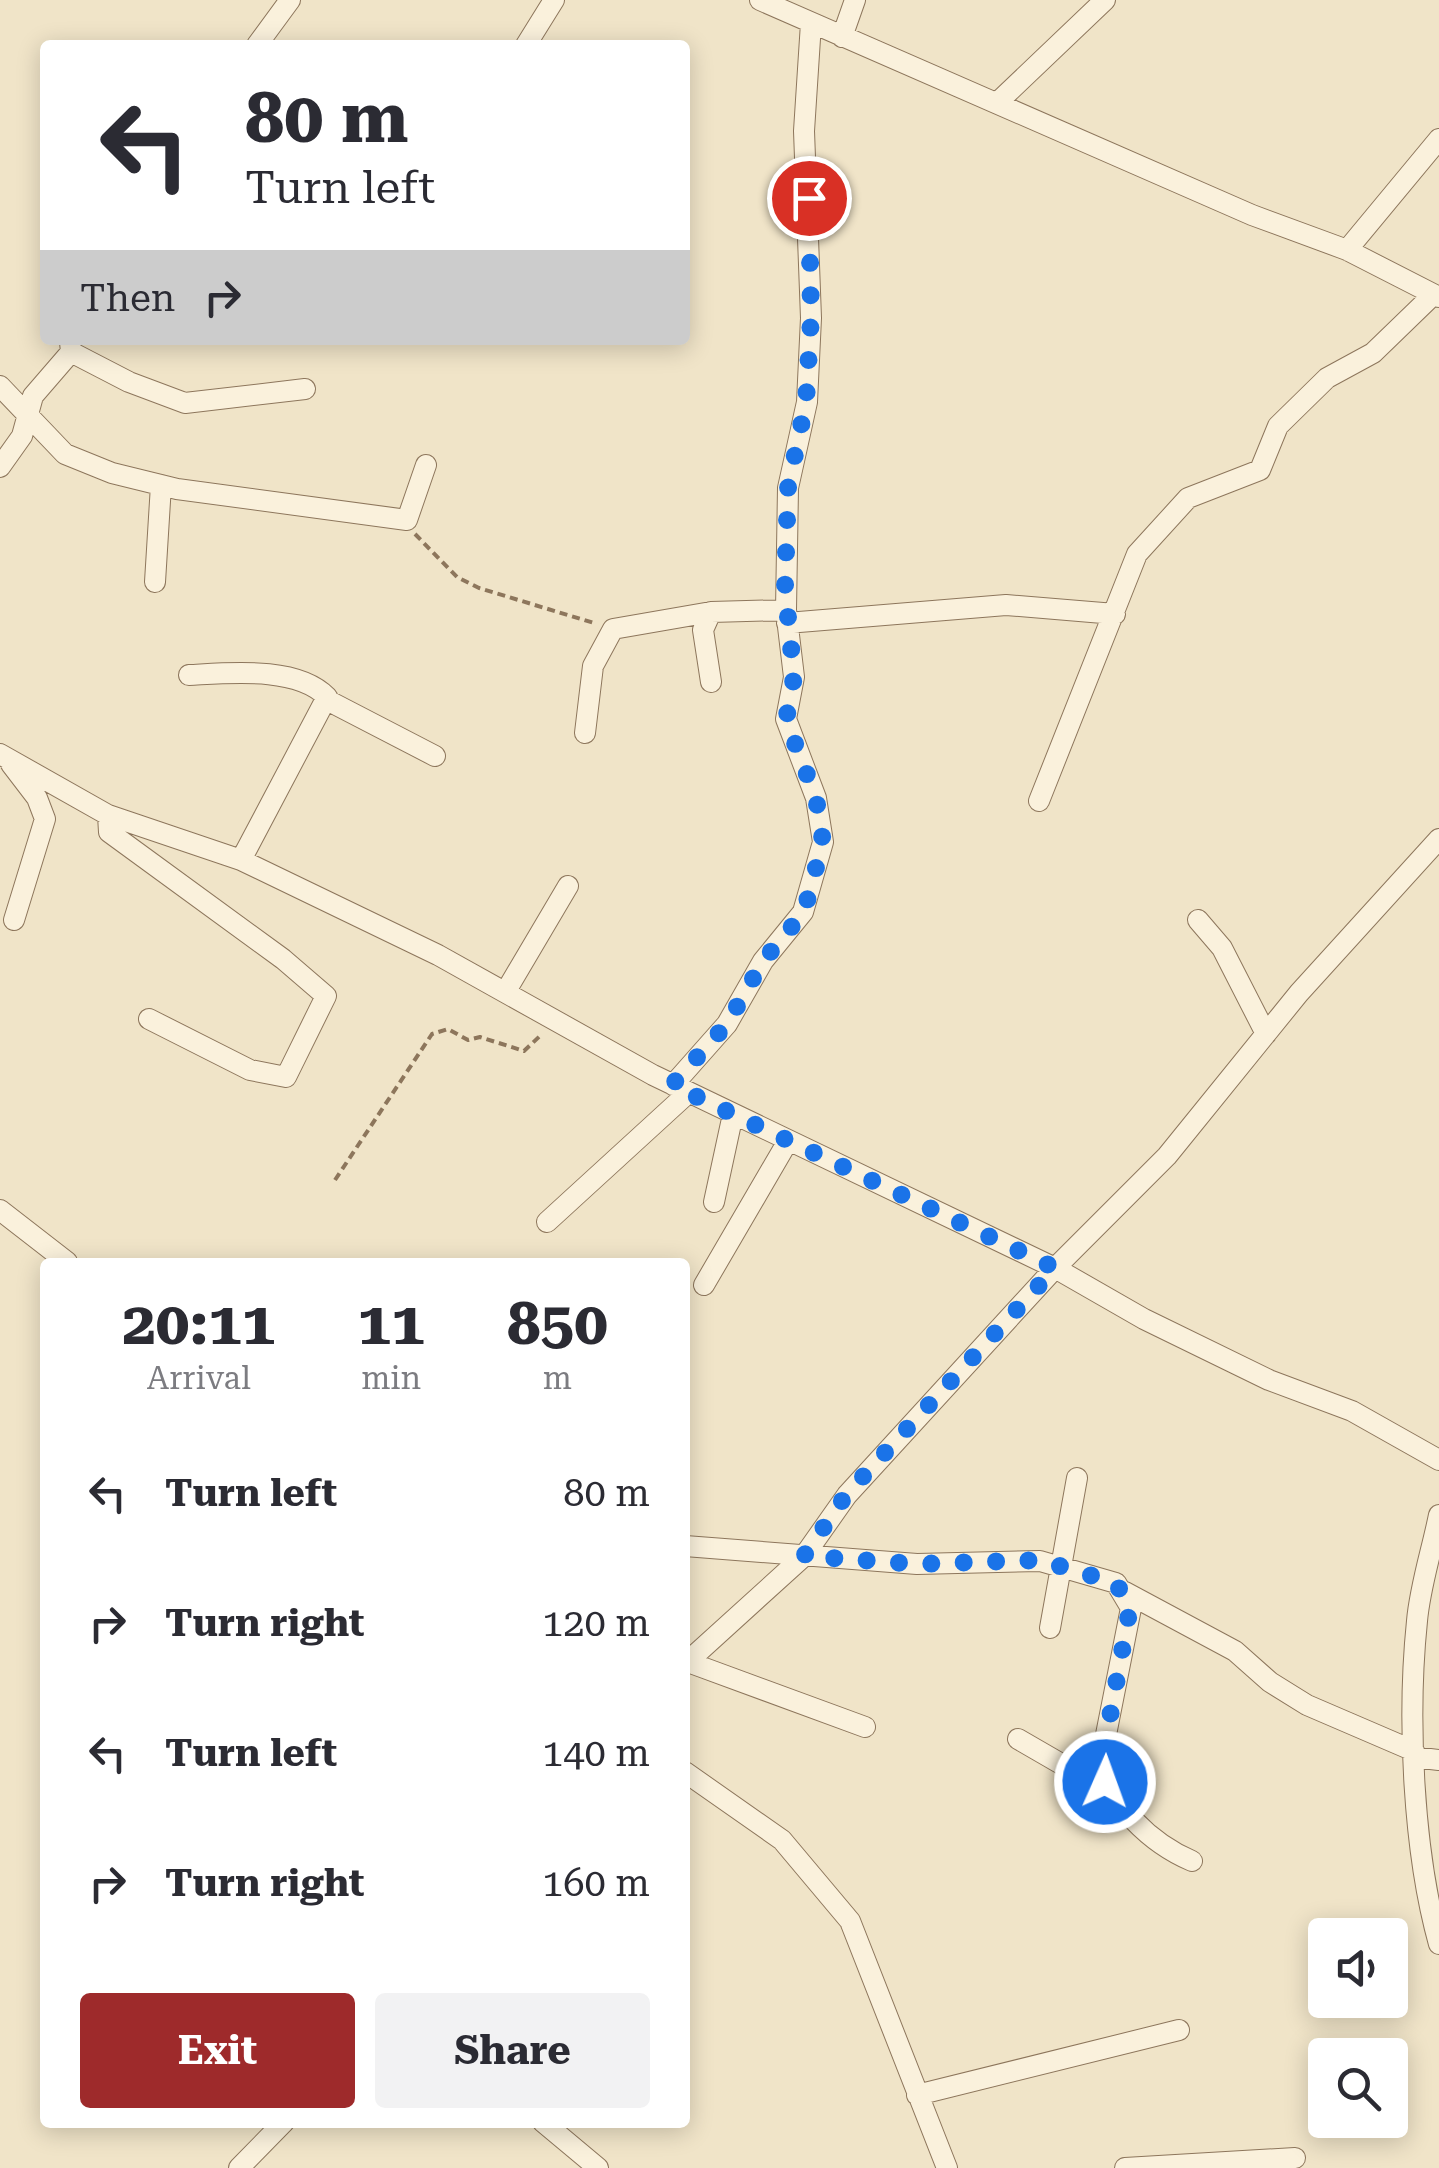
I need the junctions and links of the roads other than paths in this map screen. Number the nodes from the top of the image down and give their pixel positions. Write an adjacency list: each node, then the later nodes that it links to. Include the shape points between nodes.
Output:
1 (290, 0): 8 (street)
2 (554, 0): 9 (street)
3 (760, 0): 6 (street)
4 (855, 0): 7 (street)
5 (1104, 0): 10 (street)
6 (811, 23): 7 (street); 24 (street, via 804,130 811,318 806,402 788,488)
7 (842, 37): 10 (street)
8 (261, 40)
9 (529, 40)
10 (997, 103): 12 (street)
11 (1439, 139): 12 (street)
12 (1346, 250): 13 (street)
13 (1436, 296): 23 (street, via 1373,354 1327,378 1278,426 1260,470 1188,498 1137,554)
14 (70, 346): 16 (street, via 185,403); 17 (street)
15 (0, 386): 17 (street)
16 (305, 389)
17 (26, 409): 19 (street, via 22,436); 20 (street, via 65,454)
18 (426, 465): 20 (street, via 407,520)
19 (0, 467)
20 (161, 485): 21 (street)
21 (155, 582)
22 (710, 612): 24 (street); 26 (street, via 704,630); 28 (street, via 613,629 593,666)
23 (1115, 614): 24 (street, via 1006,604); 31 (street)
24 (786, 616): 41 (street, via 794,677 786,720 816,798 823,842 817,873 804,912 763,961)
25 (189, 675): 27 (street, via 240,673 314,684)
26 (711, 682)
27 (325, 700): 30 (street); 34 (street)
28 (585, 733)
29 (4, 756): 32 (street); 36 (street, via 45,819)
30 (435, 756)
31 (1039, 800)
32 (108, 815): 34 (street); 39 (street, via 110,832 326,996 286,1077 250,1070)
33 (1439, 839): 40 (street)
34 (241, 860): 38 (street)
35 (568, 886): 38 (street)
36 (14, 920)
37 (1198, 920): 40 (street, via 1222,948)
38 (506, 990): 41 (street)
39 (149, 1019)
40 (1266, 1034): 48 (street, via 1167,1156)
41 (680, 1089): 42 (street); 46 (street)
42 (733, 1114): 43 (street); 44 (street)
43 (788, 1141): 48 (street); 49 (street)
44 (714, 1202)
45 (0, 1210): 47 (street)
46 (547, 1222)
47 (63, 1258)
48 (1055, 1268): 50 (street, via 1144,1319 1269,1380 1352,1411); 54 (street, via 846,1495)
49 (704, 1285)
50 (1439, 1460)
51 (1076, 1478): 55 (street)
52 (1439, 1516): 62 (street, via 1417,1620)
53 (690, 1546): 54 (street)
54 (804, 1556): 55 (street); 58 (street)
55 (1064, 1565): 56 (street); 57 (street)
56 (1125, 1592): 62 (street, via 1235,1651 1307,1705); 63 (street, via 1130,1608)
57 (1050, 1628)
58 (690, 1659)
59 (690, 1664): 60 (street)
60 (865, 1727)
61 (1018, 1739): 63 (street, via 1063,1765)
62 (1414, 1754): 64 (street); 67 (street, via 1429,1908)
63 (1102, 1760): 66 (street, via 1105,1782 1130,1812 1163,1849)
64 (1439, 1760)
65 (690, 1776): 69 (street, via 782,1840 850,1922)
66 (1192, 1861)
67 (1439, 1944)
68 (1179, 2030): 69 (street)
69 (917, 2096): 75 (street)
70 (278, 2128): 73 (street)
71 (550, 2128): 74 (street)
72 (1295, 2158): 76 (street)
73 (239, 2168)
74 (598, 2168)
75 (947, 2168)
76 (1125, 2168)

